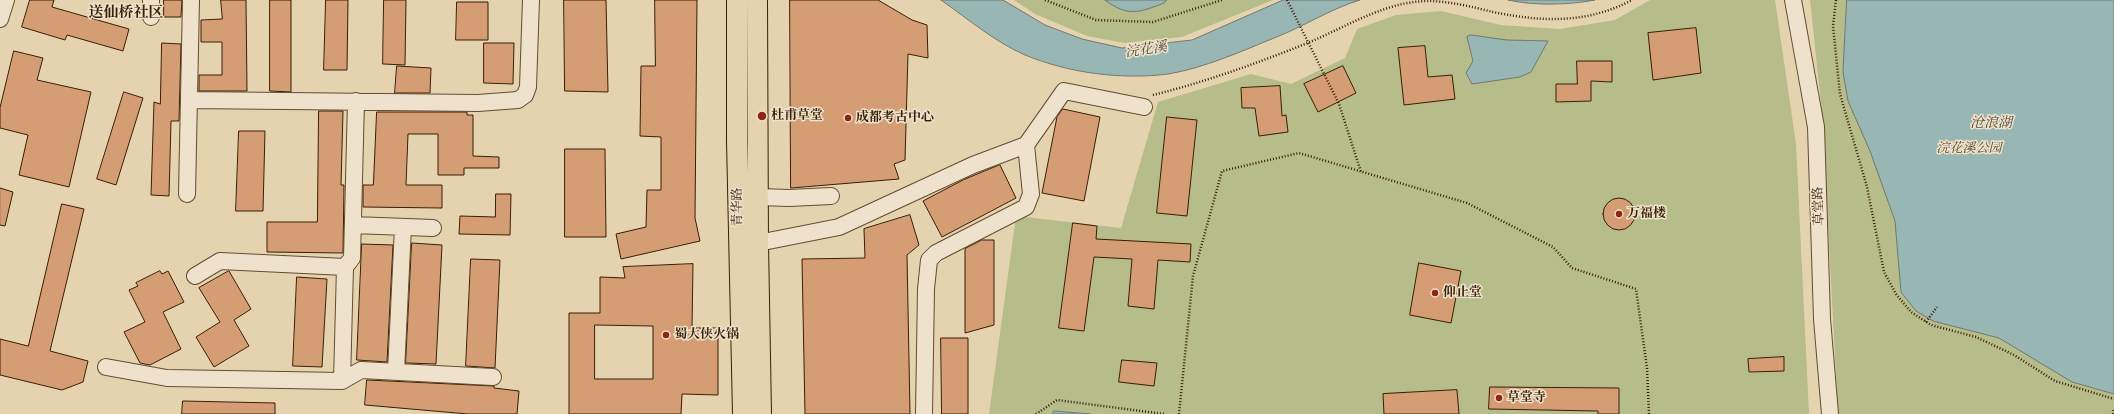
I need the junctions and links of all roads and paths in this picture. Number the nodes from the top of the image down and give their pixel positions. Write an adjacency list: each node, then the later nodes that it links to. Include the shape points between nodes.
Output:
1 (6, 0): 14 (street)
2 (151, 0): 13 (street)
3 (191, 0): 16 (street)
4 (531, 0): 18 (street, via 528,87 525,95 518,100 478,103)
5 (737, 0): 38 (main road, 青华路, via 737,141)
6 (757, 0): 23 (main road, 青华路)
7 (1045, 0): 8 (path, via 1096,20 1153,22)
8 (1222, 0)
9 (1287, 0): 15 (path)
10 (1632, 0): 15 (path, via 1612,10 1579,18 1544,20 1428,1 1397,5)
11 (1793, 0): 45 (street, 草堂路, via 1816,127 1822,319)
12 (1836, 0): 31 (path, via 1832,26 1840,94 1867,188 1884,272 1896,294 1911,312)
13 (151, 17)
14 (0, 19)
15 (1307, 43): 17 (path, via 1248,67); 20 (path, via 1339,104)
16 (189, 100): 18 (street); 21 (street)
17 (1147, 101): 19 (street, via 1064,91)
18 (356, 102): 24 (street)
19 (1026, 145): 27 (street, via 973,166 839,227); 40 (street, via 1031,194 1026,207 936,253 929,260 926,289)
20 (1361, 172): 43 (path, via 1299,153 1222,171 1193,276); 44 (path, via 1466,203 1553,247 1572,268 1636,289 1647,368)
21 (187, 194)
22 (831, 196): 23 (street)
23 (758, 197): 27 (main road, 青华路)
24 (353, 225): 25 (street); 28 (street, via 352,258)
25 (403, 227): 26 (street); 33 (street)
26 (433, 228)
27 (758, 243): 39 (main road, 青华路)
28 (346, 267): 29 (street, via 220,260); 35 (street)
29 (195, 276)
30 (1937, 307): 31 (path)
31 (1926, 322): 36 (path, via 1976,337 2014,355 2055,382)
32 (106, 367): 35 (street, via 167,378)
33 (396, 372): 34 (street); 35 (street, via 361,370)
34 (493, 378)
35 (342, 380)
36 (2114, 400)
37 (2114, 410): 46 (path)
38 (743, 414)
39 (761, 414)
40 (924, 414)
41 (1036, 414): 42 (path, via 1057,400)
42 (1164, 414)
43 (1179, 414)
44 (1649, 414)
45 (1830, 414)
46 (2113, 414)

